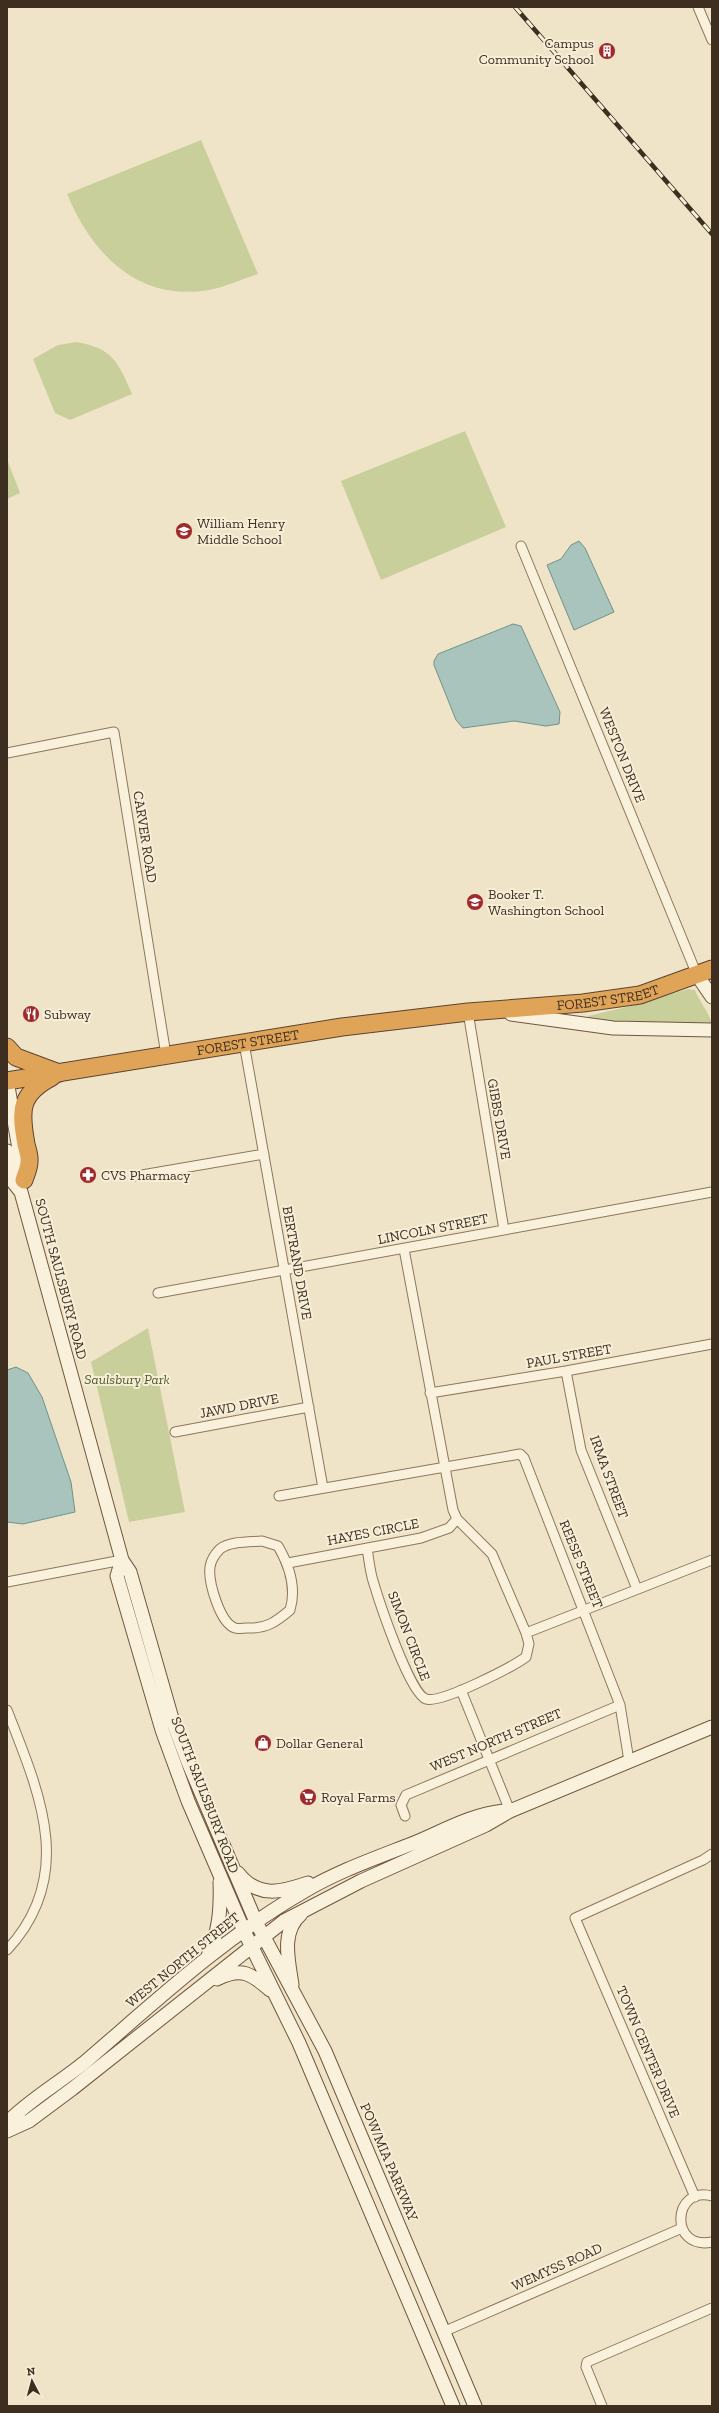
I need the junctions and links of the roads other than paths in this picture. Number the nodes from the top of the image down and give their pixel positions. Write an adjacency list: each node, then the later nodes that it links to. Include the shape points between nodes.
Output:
1 (698, 7): 2 (street)
2 (712, 40)
3 (521, 546): 5 (street, WESTON DRIVE)
4 (7, 753): 12 (street, CARVER ROAD, via 114,732)
5 (705, 972): 6 (main road); 7 (highway, FOREST STREET, via 640,995)
6 (712, 997)
7 (490, 1011): 8 (highway, FOREST STREET); 9 (main road, FOREST STREET, via 613,1028)
8 (468, 1012): 10 (highway, FOREST STREET, via 342,1027); 20 (street, GIBBS DRIVE)
9 (712, 1030)
10 (244, 1043): 12 (highway, FOREST STREET); 16 (street, BERTRAND DRIVE)
11 (7, 1047): 13 (highway, via 16,1057)
12 (166, 1055): 13 (highway, FOREST STREET)
13 (59, 1073): 14 (highway, FOREST STREET); 18 (highway, via 35,1088 26,1098 22,1108 21,1117 29,1161)
14 (7, 1081): 18 (main road, SOUTH SAULSBURY ROAD)
15 (7, 1151): 18 (main road, SOUTH SAULSBURY ROAD, via 13,1182)
16 (264, 1154): 17 (street); 22 (street, BERTRAND DRIVE)
17 (136, 1176)
18 (23, 1186): 34 (main road, SOUTH SAULSBURY ROAD)
19 (712, 1192): 20 (street, LINCOLN STREET)
20 (504, 1230): 21 (street, LINCOLN STREET)
21 (404, 1250): 22 (street, LINCOLN STREET); 26 (street)
22 (284, 1271): 23 (street, LINCOLN STREET); 27 (street, BERTRAND DRIVE)
23 (158, 1293)
24 (712, 1344): 25 (street, PAUL STREET)
25 (566, 1371): 26 (street, PAUL STREET); 38 (street, IRMA STREET, via 581,1450)
26 (430, 1392): 29 (street)
27 (309, 1407): 28 (street, JAWD DRIVE); 30 (street, BERTRAND DRIVE)
28 (175, 1432)
29 (444, 1468): 30 (street, REESE STREET); 32 (street); 39 (street, REESE STREET, via 520,1454 524,1458)
30 (323, 1488): 31 (street, REESE STREET)
31 (279, 1496)
32 (457, 1519): 33 (street, HAYES CIRCLE, via 449,1528 438,1533); 40 (street, SIMON CIRCLE, via 492,1554)
33 (367, 1548): 36 (street, HAYES CIRCLE); 41 (street, SIMON CIRCLE, via 374,1583 417,1692 426,1699 435,1699)
34 (122, 1560): 37 (street); 50 (main road, SOUTH SAULSBURY ROAD, via 130,1572 173,1722); 52 (main road, SOUTH SAULSBURY ROAD, via 118,1576 160,1723 183,1790)
35 (712, 1560): 38 (street)
36 (288, 1563): 36 (street, via 278,1546 262,1541 221,1548 212,1558 210,1569 219,1610 226,1622 235,1628 261,1629 276,1622 290,1610 293,1590)
37 (7, 1582)
38 (637, 1589): 39 (street)
39 (585, 1611): 40 (street); 42 (street, REESE STREET)
40 (526, 1634): 41 (street, SIMON CIRCLE, via 529,1644 526,1657 507,1670)
41 (461, 1690): 45 (street)
42 (620, 1705): 45 (street, WEST NORTH STREET); 46 (street, REESE STREET)
43 (7, 1710): 58 (street, via 36,1785 44,1815 48,1860 38,1904)
44 (711, 1730): 46 (main road, WEST NORTH STREET)
45 (489, 1760): 47 (street); 48 (street, WEST NORTH STREET, via 406,1795 401,1805)
46 (629, 1761): 47 (main road, WEST NORTH STREET)
47 (510, 1811): 51 (main road, WEST NORTH STREET, via 476,1817); 53 (main road, WEST NORTH STREET, via 486,1825 361,1881)
48 (405, 1816)
49 (712, 1854): 66 (street, TOWN CENTER DRIVE, via 575,1918)
50 (232, 1865): 51 (main road, via 252,1886 273,1893); 54 (main road, SOUTH SAULSBURY ROAD)
51 (341, 1872): 54 (main road, WEST NORTH STREET)
52 (220, 1876): 55 (main road, SOUTH SAULSBURY ROAD); 59 (main road, via 220,1918)
53 (310, 1907): 56 (main road, WEST NORTH STREET); 61 (main road, via 294,1922 288,1937)
54 (256, 1922): 55 (main road, WEST NORTH STREET); 56 (main road, SOUTH SAULSBURY ROAD)
55 (244, 1931): 57 (main road, SOUTH SAULSBURY ROAD); 59 (main road, WEST NORTH STREET)
56 (263, 1936): 57 (main road, WEST NORTH STREET); 61 (main road, POW/MIA PARKWAY)
57 (251, 1946): 60 (main road, WEST NORTH STREET); 62 (main road)
58 (7, 1950)
59 (207, 1958): 63 (main road, WEST NORTH STREET, via 64,2079 14,2115)
60 (197, 1988): 62 (main road, via 227,1974 241,1972 254,1977); 64 (main road, WEST NORTH STREET, via 72,2089 29,2121)
61 (293, 1992): 71 (main road, POW/MIA PARKWAY, via 325,2051)
62 (275, 1995): 70 (main road, via 299,2044)
63 (7, 2123)
64 (7, 2131)
65 (712, 2196): 66 (street)
66 (695, 2197): 67 (street, via 684,2206 680,2221)
67 (682, 2228): 68 (street, via 691,2240 698,2243); 71 (street, WEMYSS ROAD)
68 (712, 2242)
69 (712, 2308): 74 (street, via 587,2362 586,2367)
70 (418, 2325): 71 (main road, via 425,2330); 72 (main road)
71 (443, 2332): 73 (main road, POW/MIA PARKWAY)
72 (453, 2406)
73 (475, 2406)
74 (602, 2406)

